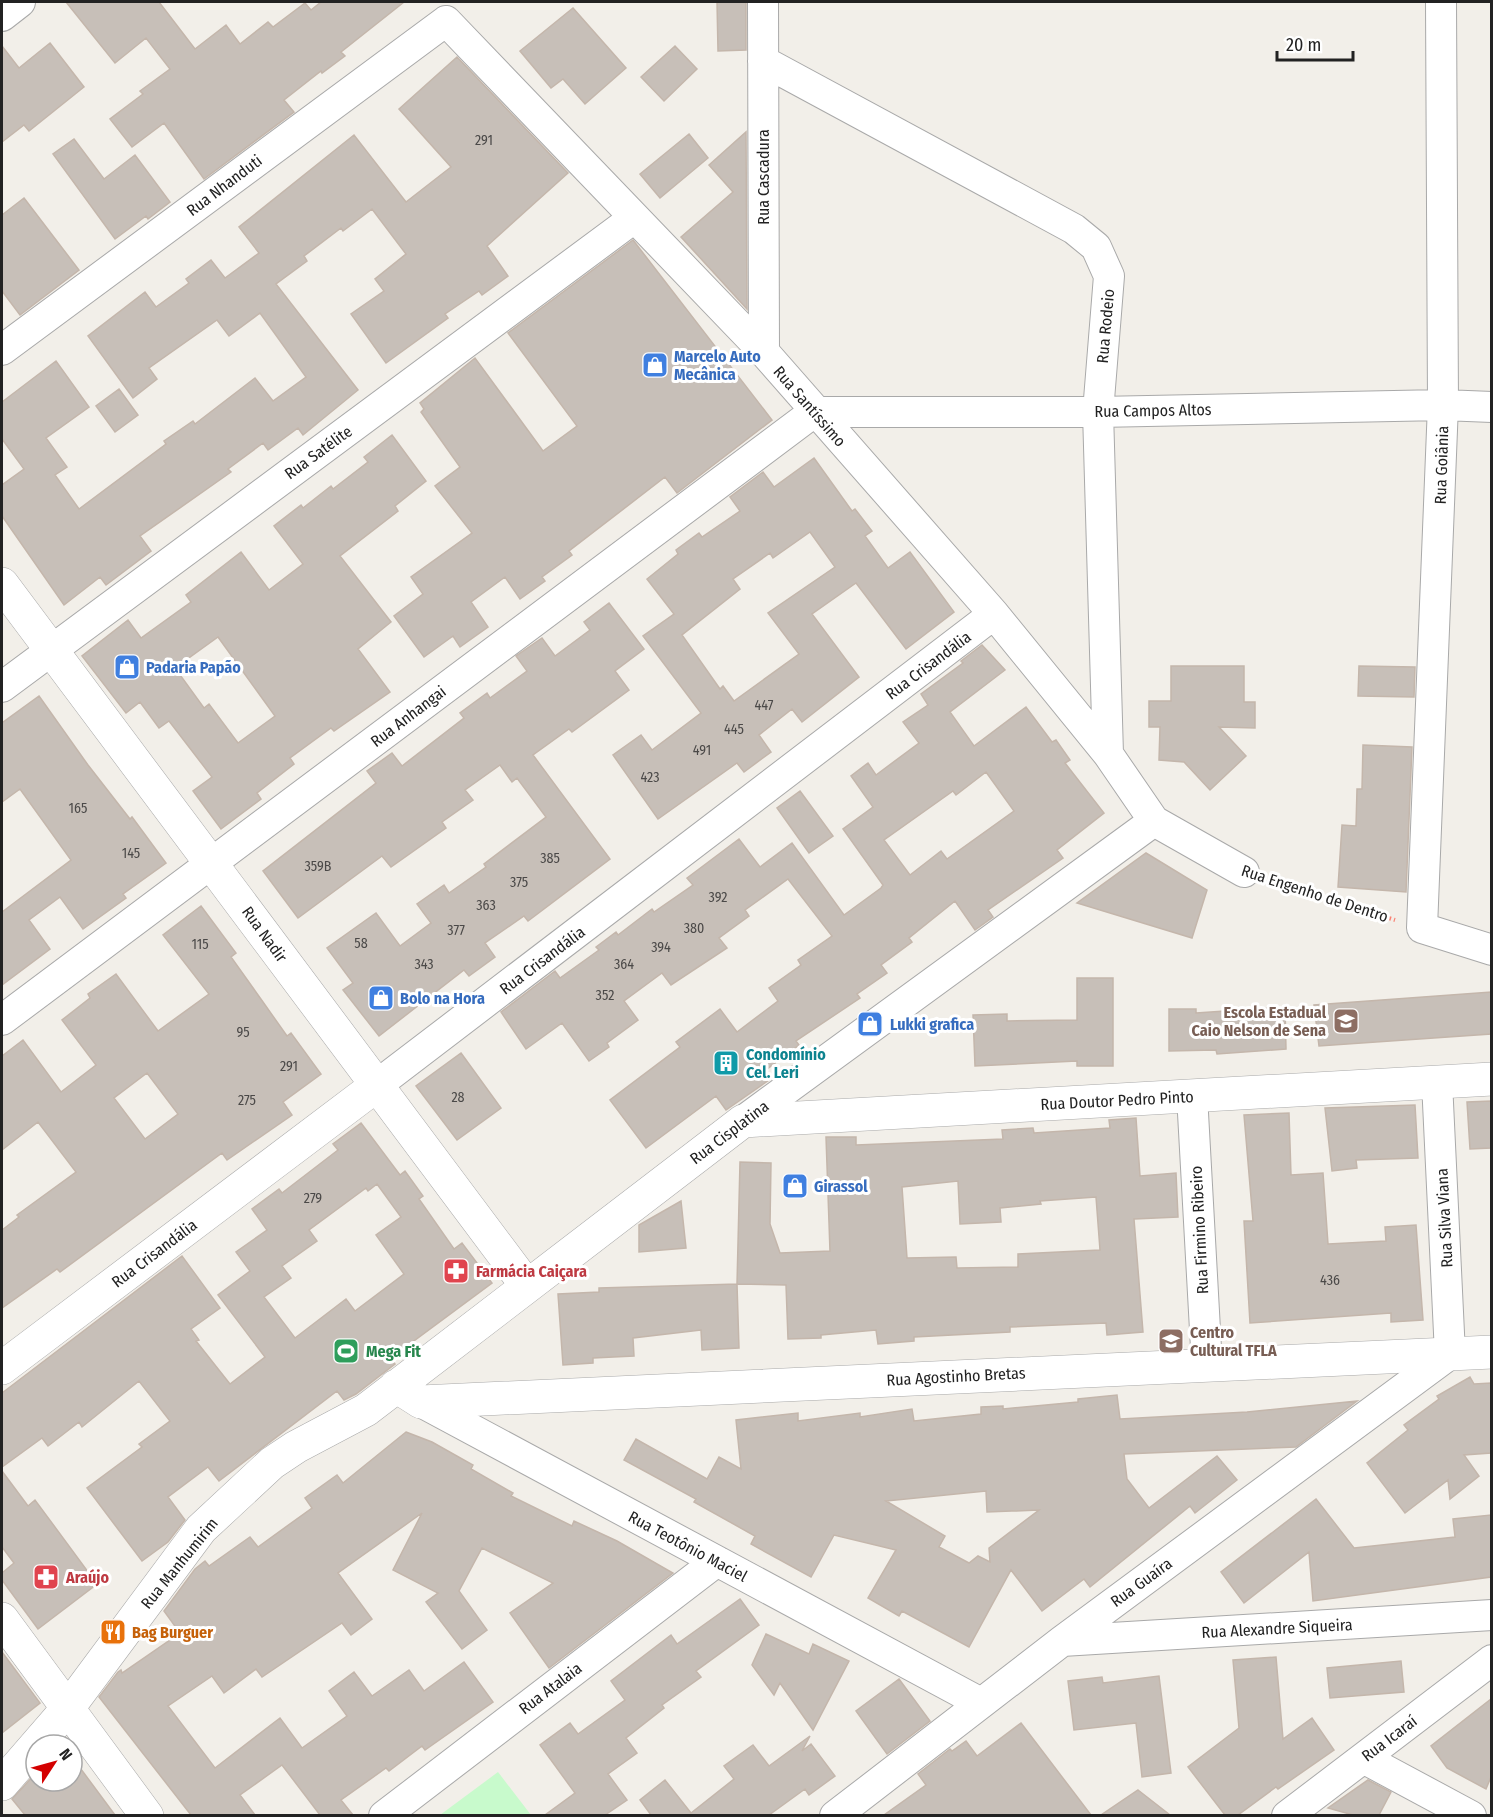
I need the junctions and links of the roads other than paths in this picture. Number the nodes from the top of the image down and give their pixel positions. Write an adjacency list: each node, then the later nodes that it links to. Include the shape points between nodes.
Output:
1 (20, 2): 5 (street)
2 (763, 2): 6 (street, Rua Cascadura)
3 (1441, 2): 10 (street, Rua Goiânia)
4 (445, 11): 7 (street, Rua Santíssimo); 8 (street, Rua Nhanduti)
5 (2, 16)
6 (763, 61): 9 (street, Rua Cascadura); 13 (street, Rua Rodeio, via 1074,229 1096,247 1109,276)
7 (634, 218): 9 (street, Rua Santíssimo); 16 (street, Rua Satélite)
8 (2, 350)
9 (764, 351): 12 (street, Rua Santíssimo)
10 (1443, 405): 11 (street, Rua Campos Altos); 13 (street, Rua Campos Altos); 22 (street, Rua Goiânia, via 1422,928)
11 (1491, 407)
12 (814, 412): 13 (street, Rua Campos Altos); 15 (street, Rua Santíssimo); 20 (street, Rua Anhangai)
13 (1098, 412): 18 (street, Rua Rodeio)
14 (2, 584): 16 (street, Rua Nadir)
15 (994, 614): 18 (street, Rua Santíssimo); 26 (street, Rua Crisandália)
16 (51, 649): 17 (street, Rua Satélite); 20 (street, Rua Nadir)
17 (2, 687)
18 (1108, 754): 19 (street, Rua Engenho de Dentro)
19 (1154, 820): 21 (street, Rua Engenho de Dentro); 28 (street, Rua Cisplatina)
20 (213, 864): 23 (street, Rua Anhangai); 26 (street, Rua Nadir)
21 (1244, 872)
22 (1491, 950)
23 (2, 1020)
24 (1491, 1079): 25 (street, Rua Doutor Pedro Pinto)
25 (1437, 1082): 27 (street, Rua Doutor Pedro Pinto); 31 (street, Rua Silva Viana)
26 (377, 1085): 29 (street, Rua Nadir); 33 (street, Rua Crisandália)
27 (1192, 1095): 28 (street, Rua Doutor Pedro Pinto); 32 (street, Rua Firmino Ribeiro)
28 (743, 1121): 29 (street, Rua Cisplatina)
29 (527, 1286): 34 (street, Rua Cisplatina)
30 (1491, 1352): 31 (street, Rua Agostinho Bretas)
31 (1450, 1354): 32 (street, Rua Agostinho Bretas); 38 (street, Rua Guaíra)
32 (1207, 1366): 34 (street, Rua Agostinho Bretas)
33 (2, 1368)
34 (409, 1394): 35 (street, Rua Teotônio Maciel); 41 (street, Rua Manhumirim, via 366,1410 272,1463 201,1529)
35 (717, 1561): 40 (street, Rua Teotônio Maciel); 45 (street, Rua Atalaia)
36 (1491, 1616): 38 (street, Rua Alexandre Siqueira)
37 (2, 1619): 41 (street)
38 (1062, 1641): 40 (street, Rua Guaíra)
39 (1491, 1660): 42 (street, Rua Icaraí)
40 (981, 1704): 46 (street, Rua Guaíra)
41 (68, 1708): 43 (street, Rua Manhumirim); 44 (street)
42 (1363, 1758): 47 (street, Rua Icaraí); 48 (street)
43 (2, 1784)
44 (147, 1815)
45 (384, 1815)
46 (835, 1815)
47 (1287, 1815)
48 (1471, 1815)

